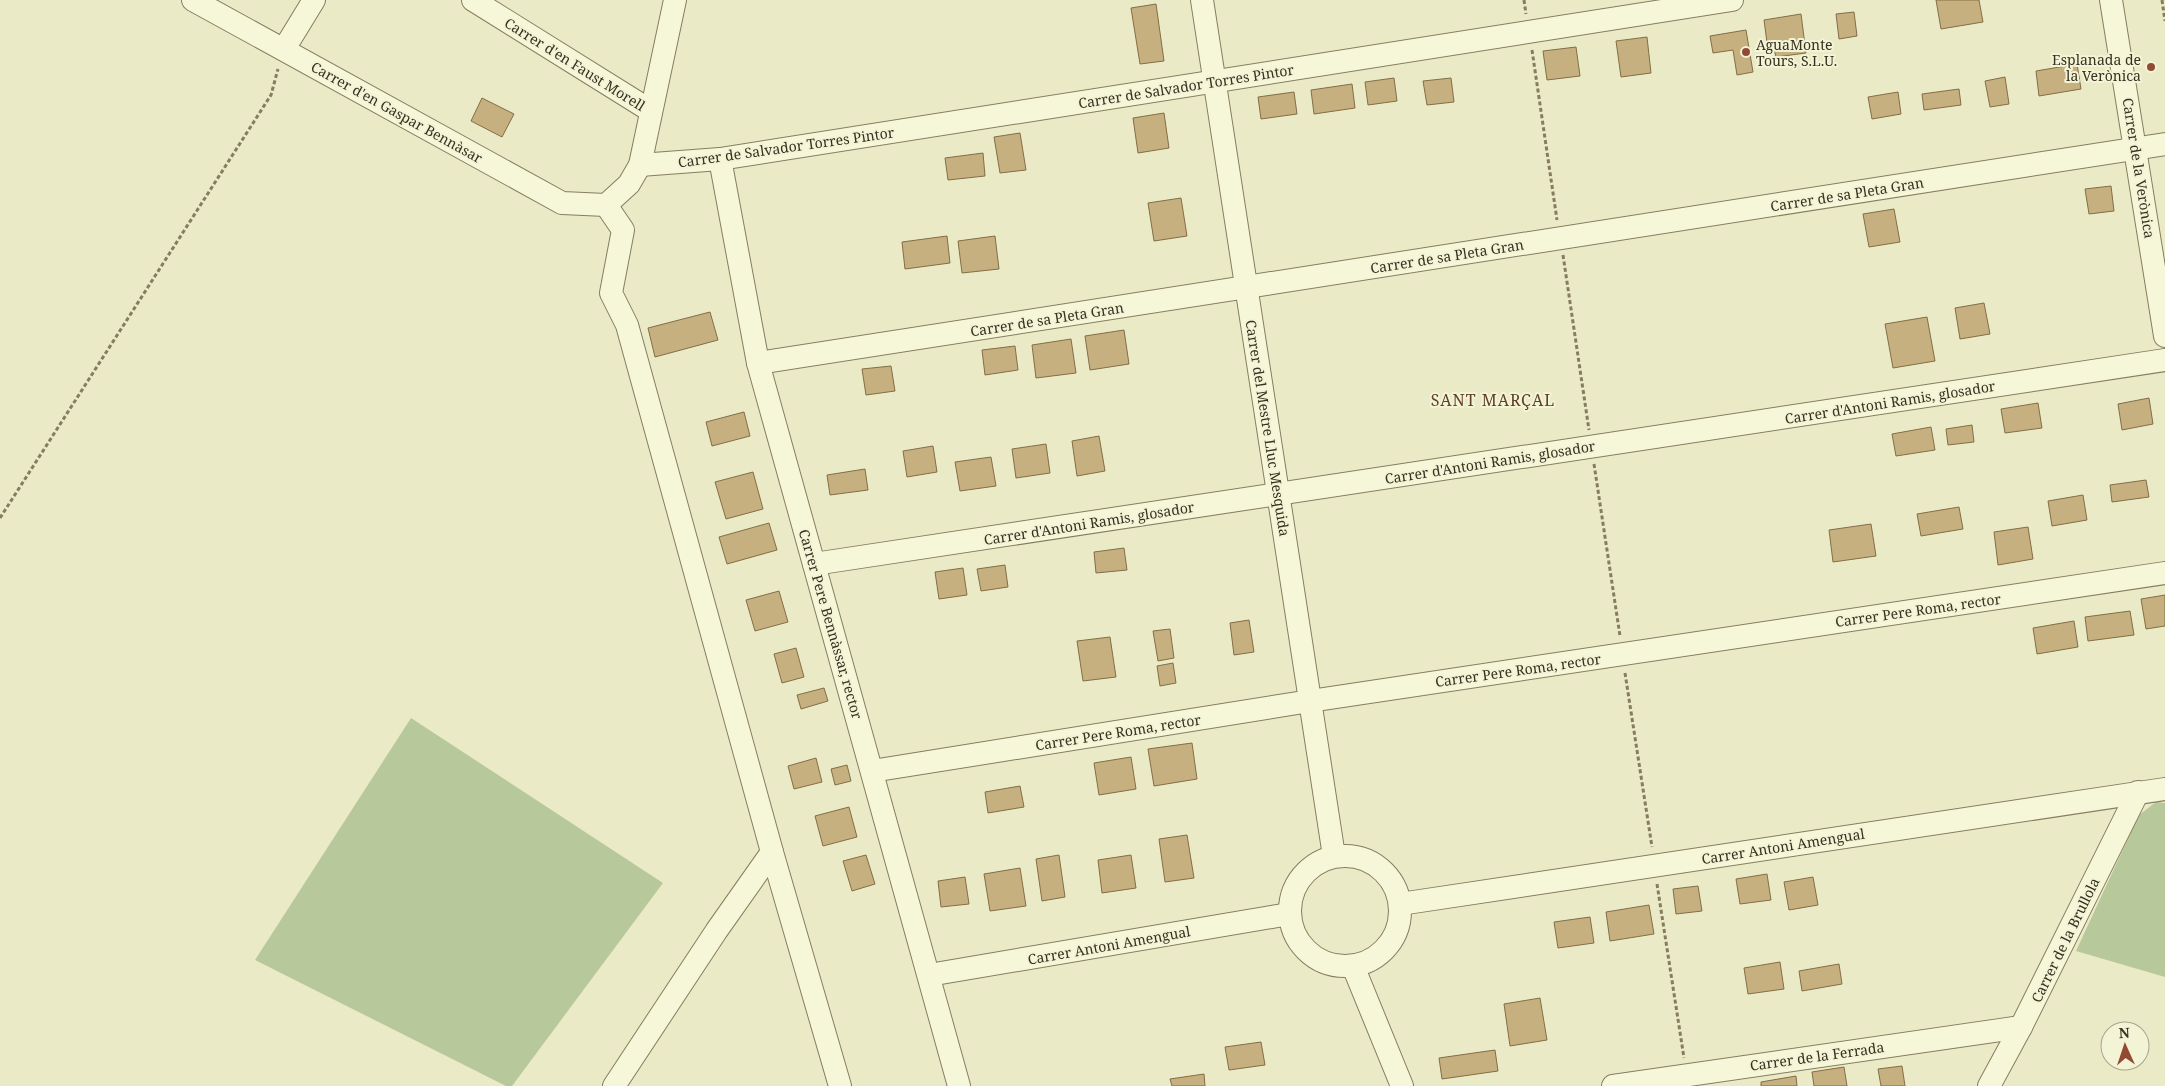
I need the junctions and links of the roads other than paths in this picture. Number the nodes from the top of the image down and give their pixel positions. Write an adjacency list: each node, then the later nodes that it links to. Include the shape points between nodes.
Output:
1 (193, 0): 8 (street, Carrer d'en Gaspar Bennàsar)
2 (314, 0): 8 (street)
3 (474, 0): 10 (street, Carrer d'en Faust Morell)
4 (676, 0): 10 (street)
5 (1202, 0): 9 (street, Carrer del Mestre Lluc Mesquida)
6 (1732, 0): 9 (street, Carrer de Salvador Torres Pintor)
7 (2111, 0): 12 (street, Carrer de la Verònica)
8 (284, 49): 15 (street, Carrer d'en Gaspar Bennàsar, via 562,203)
9 (1214, 81): 13 (street, Carrer de Salvador Torres Pintor); 16 (street, Carrer del Mestre Lluc Mesquida)
10 (651, 112): 14 (street)
11 (2165, 144): 12 (street, Carrer de sa Pleta Gran)
12 (2136, 149): 16 (street, Carrer de sa Pleta Gran); 17 (street, Carrer de la Verònica)
13 (720, 159): 14 (street, Carrer de Salvador Torres Pintor); 19 (street, Carrer Pere Bennàssar, rector)
14 (640, 165): 15 (street, via 629,184)
15 (606, 205): 27 (street, via 623,230 611,293 627,325)
16 (1246, 288): 19 (street, Carrer de sa Pleta Gran); 20 (street, Carrer del Mestre Lluc Mesquida)
17 (2165, 336)
18 (2165, 360): 20 (street, Carrer d'Antoni Ramis, glosador)
19 (758, 364): 21 (street, Carrer Pere Bennàssar, rector)
20 (1278, 494): 21 (street, Carrer d'Antoni Ramis, glosador); 23 (street, Carrer del Mestre Lluc Mesquida)
21 (814, 564): 24 (street, Carrer Pere Bennàssar, rector)
22 (2165, 573): 23 (street, Carrer Pere Roma, rector)
23 (1310, 701): 24 (street, Carrer Pere Roma, rector); 28 (street, Carrer del Mestre Lluc Mesquida)
24 (872, 771): 32 (street, Carrer Pere Bennàssar, rector)
25 (2165, 789): 26 (street, Carrer Antoni Amengual)
26 (2138, 792): 29 (street, Carrer Antoni Amengual); 33 (street, Carrer de la Brullola)
27 (772, 852): 34 (street); 35 (street)
28 (1334, 856): 29 (street, via 1352,855 1370,860 1395,886); 30 (street, via 1306,870 1293,890)
29 (1400, 904): 31 (street, via 1400,921 1384,951)
30 (1289, 914): 31 (street, via 1293,932 1302,948 1334,966); 32 (street, Carrer Antoni Amengual)
31 (1353, 966): 37 (street)
32 (929, 975): 36 (street, Carrer Pere Bennàssar, rector)
33 (2021, 1027): 38 (street, Carrer de la Ferrada); 39 (street, Carrer de la Brullola)
34 (614, 1086)
35 (840, 1086)
36 (958, 1086)
37 (1402, 1086)
38 (1613, 1086)
39 (1989, 1086)

